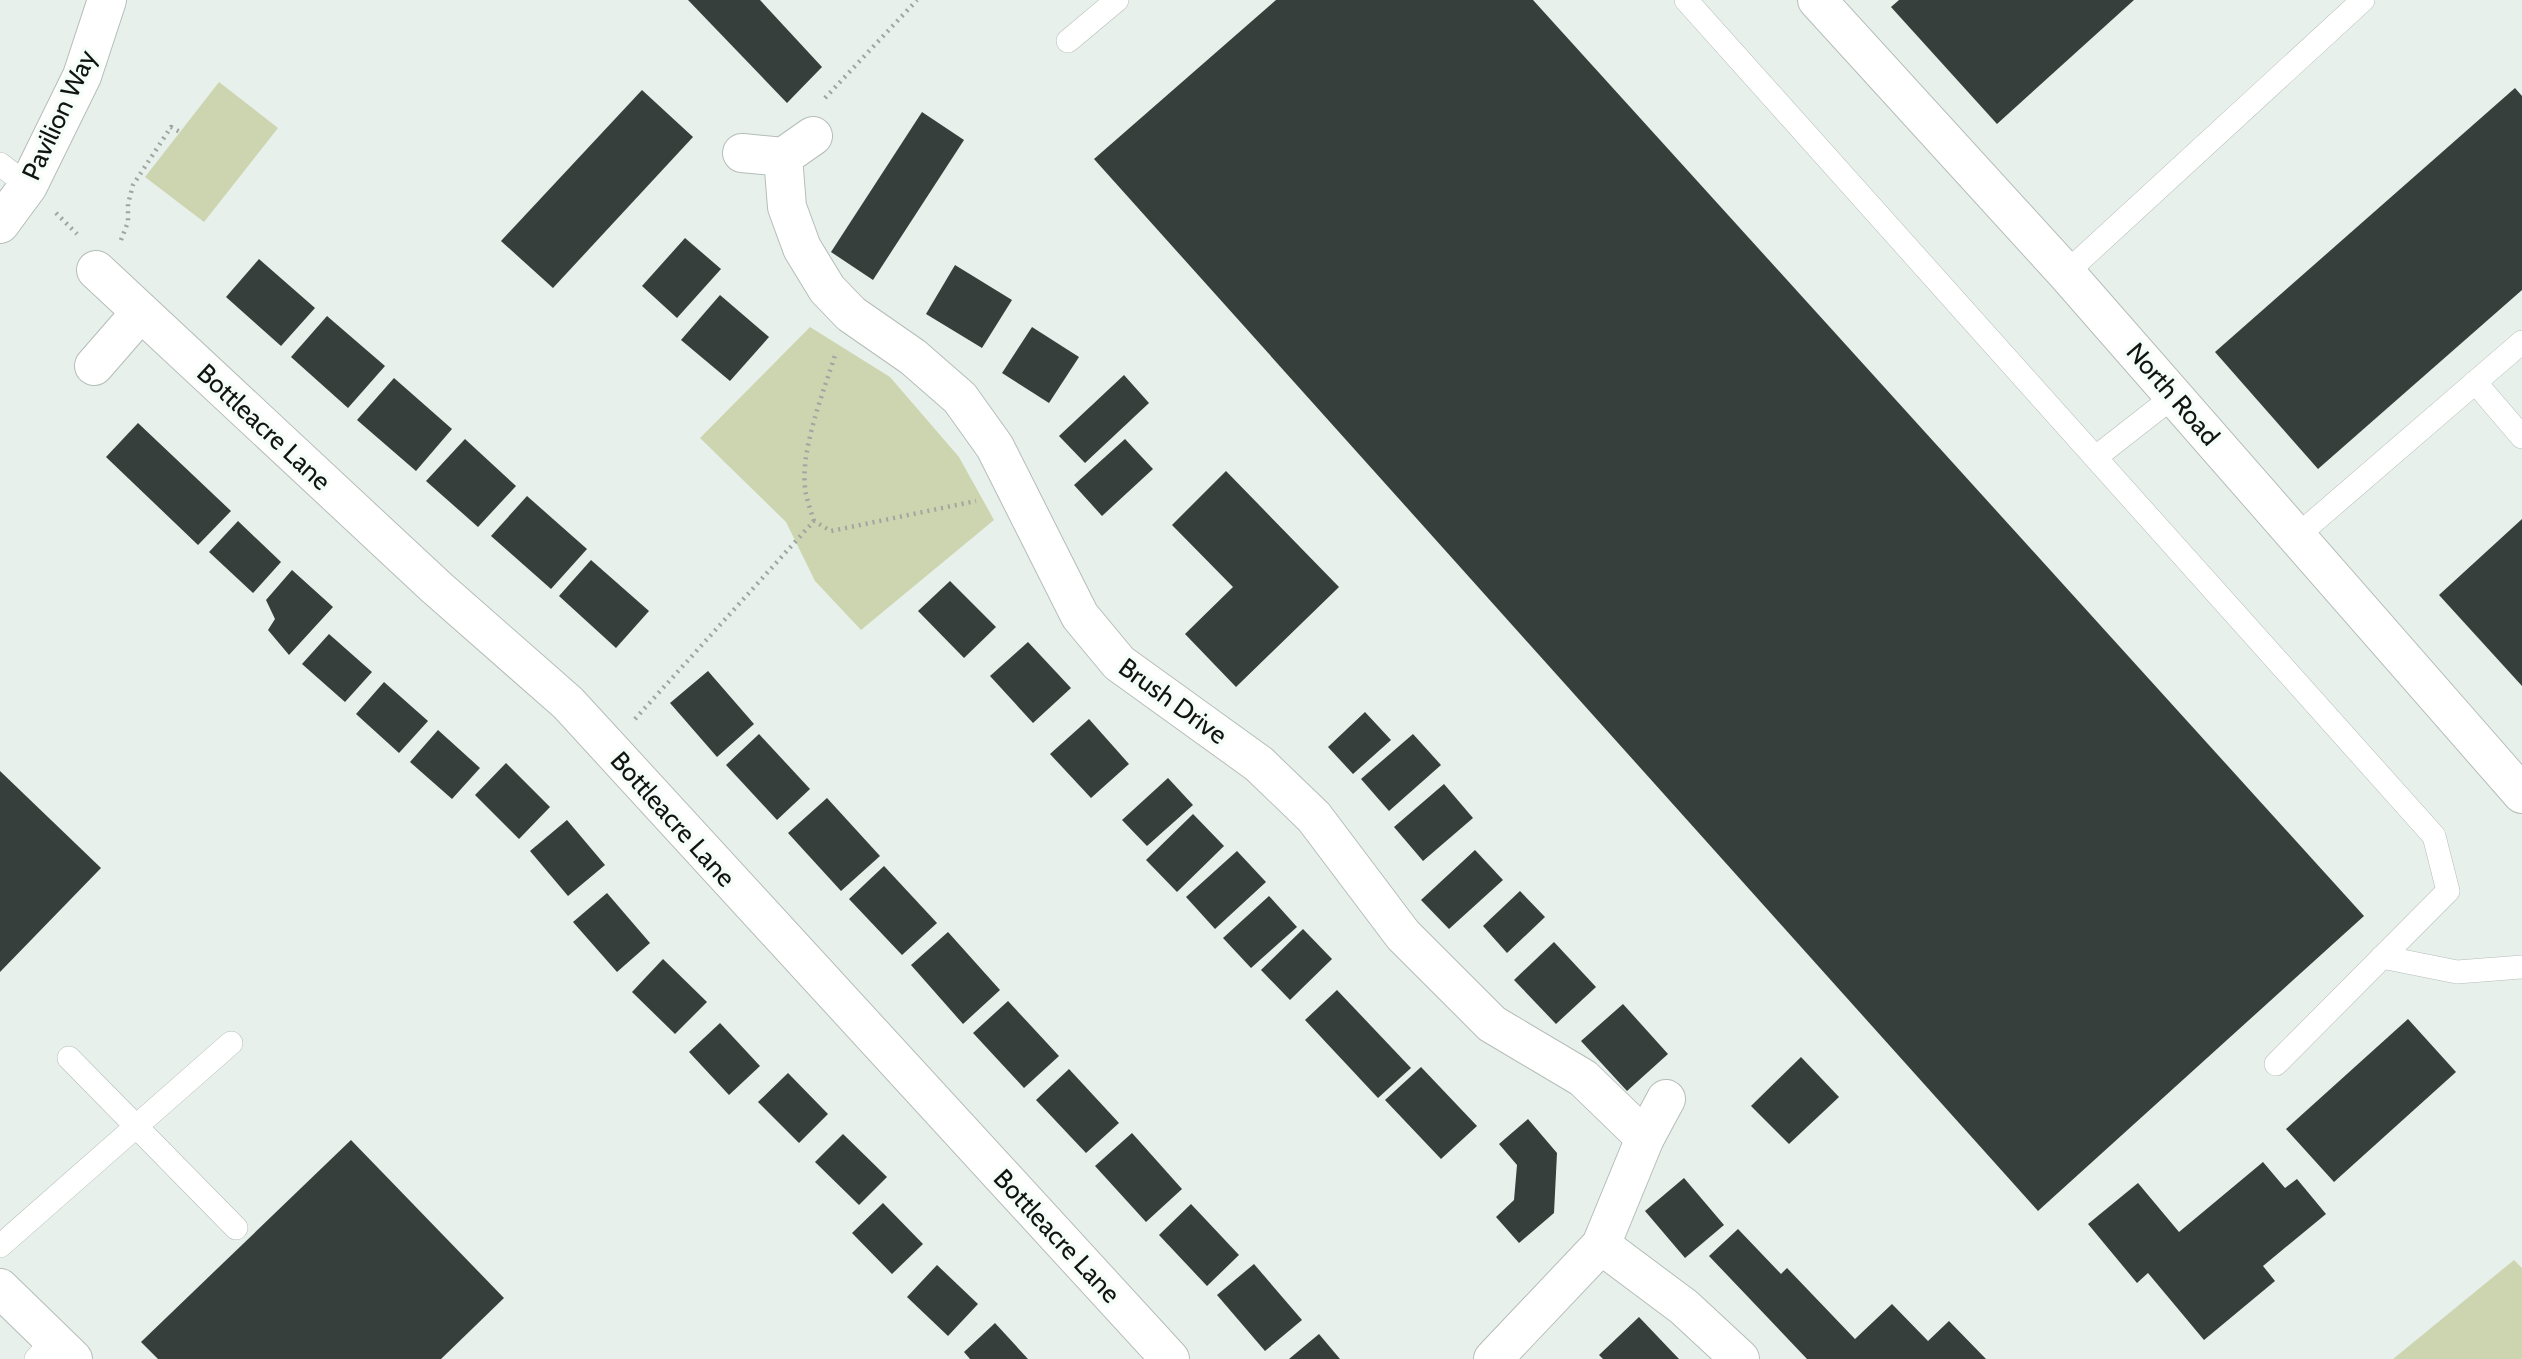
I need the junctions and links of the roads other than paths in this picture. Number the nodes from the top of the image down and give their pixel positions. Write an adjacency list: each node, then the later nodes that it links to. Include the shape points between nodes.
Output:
1 (107, 0): 8 (street, Pavilion Way, via 82,76)
2 (1117, 0): 6 (lane)
3 (1686, 0): 18 (lane)
4 (1816, 0): 11 (street, North Road)
5 (2363, 0): 11 (lane)
6 (1068, 41)
7 (742, 153): 28 (street, Brush Drive, via 798,147 787,207 802,248 827,289 851,314 914,358 960,398 995,447 1080,616 1119,663 1259,764 1314,817 1403,935 1492,1024 1583,1078)
8 (14, 175): 9 (street, Pavilion Way)
9 (0, 224)
10 (96, 270): 12 (street, Bottleacre Lane)
11 (2067, 273): 16 (street, North Road)
12 (141, 312): 14 (street); 34 (street, Bottleacre Lane, via 436,587 568,703)
13 (2522, 342): 15 (lane)
14 (94, 366)
15 (2475, 382): 17 (lane); 19 (lane)
16 (2174, 396): 18 (lane); 19 (street, North Road)
17 (2522, 437)
18 (2096, 457): 21 (lane, via 2434,836 2448,891)
19 (2297, 536): 20 (street, North Road)
20 (2522, 794)
21 (2382, 957): 22 (lane, via 2457,972); 25 (lane)
22 (2522, 967)
23 (231, 1043): 27 (lane)
24 (69, 1058): 27 (lane)
25 (2276, 1064)
26 (1666, 1099): 28 (street)
27 (137, 1128): 29 (lane); 31 (lane)
28 (1645, 1138): 30 (street)
29 (236, 1228)
30 (1601, 1245): 35 (street); 36 (street, via 1684,1307)
31 (0, 1246)
32 (0, 1288): 33 (street)
33 (54, 1353)
34 (1170, 1359)
35 (1493, 1359)
36 (1740, 1359)

